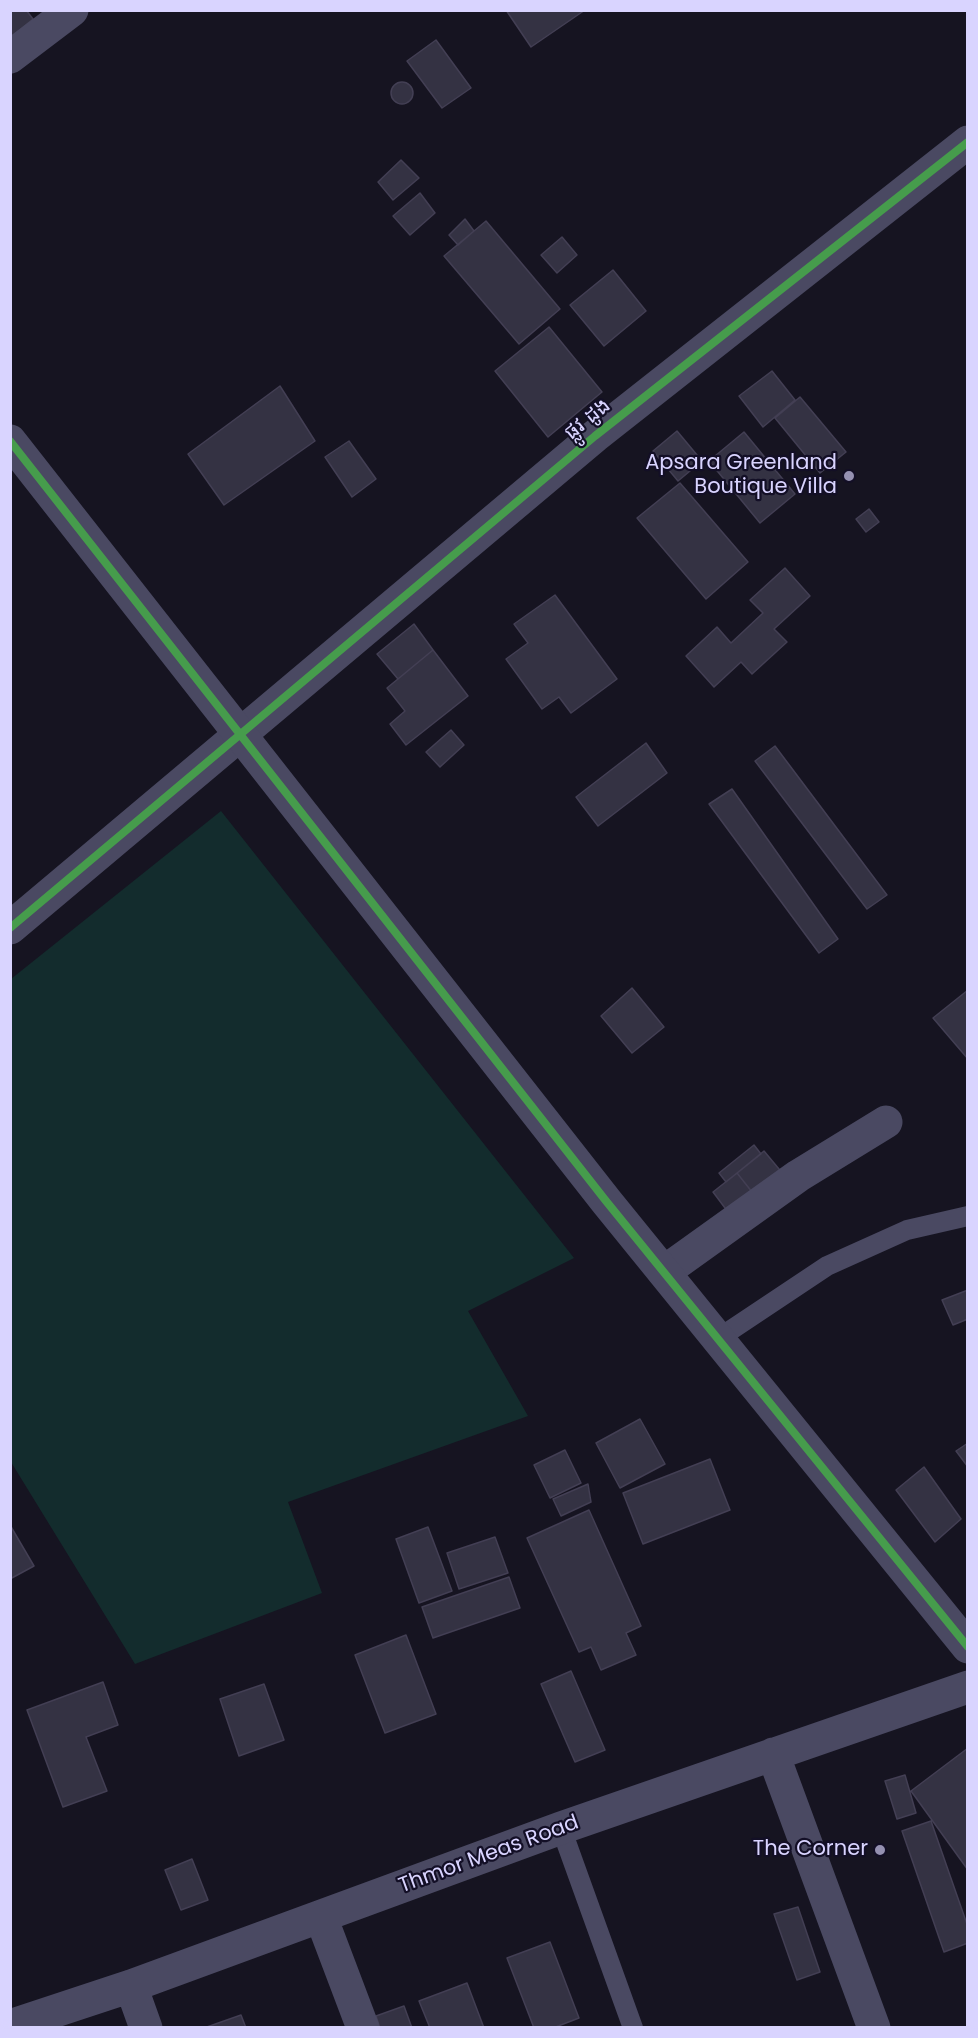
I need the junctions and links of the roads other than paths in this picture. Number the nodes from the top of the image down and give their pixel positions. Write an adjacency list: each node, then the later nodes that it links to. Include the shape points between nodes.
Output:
1 (72, 10): 2 (street)
2 (10, 57)
3 (968, 142): 5 (street, ផ្លូវ ដូង, via 595,436)
4 (10, 441): 5 (street)
5 (239, 735): 6 (street, ផ្លូវ ដូង); 9 (street)
6 (10, 928)
7 (886, 1122): 9 (street, via 798,1176)
8 (968, 1216): 10 (lane, via 907,1230 827,1266)
9 (664, 1272): 10 (street)
10 (719, 1338): 11 (street)
11 (968, 1647)
12 (968, 1686): 13 (street, Thmor Meas Road)
13 (773, 1754): 14 (street, Thmor Meas Road); 21 (street)
14 (561, 1828): 15 (street, Thmor Meas Road); 20 (lane)
15 (321, 1917): 16 (street, Thmor Meas Road); 19 (street)
16 (131, 1986): 17 (street, Thmor Meas Road); 18 (street)
17 (10, 2026)
18 (146, 2028)
19 (363, 2028)
20 (633, 2028)
21 (874, 2028)

